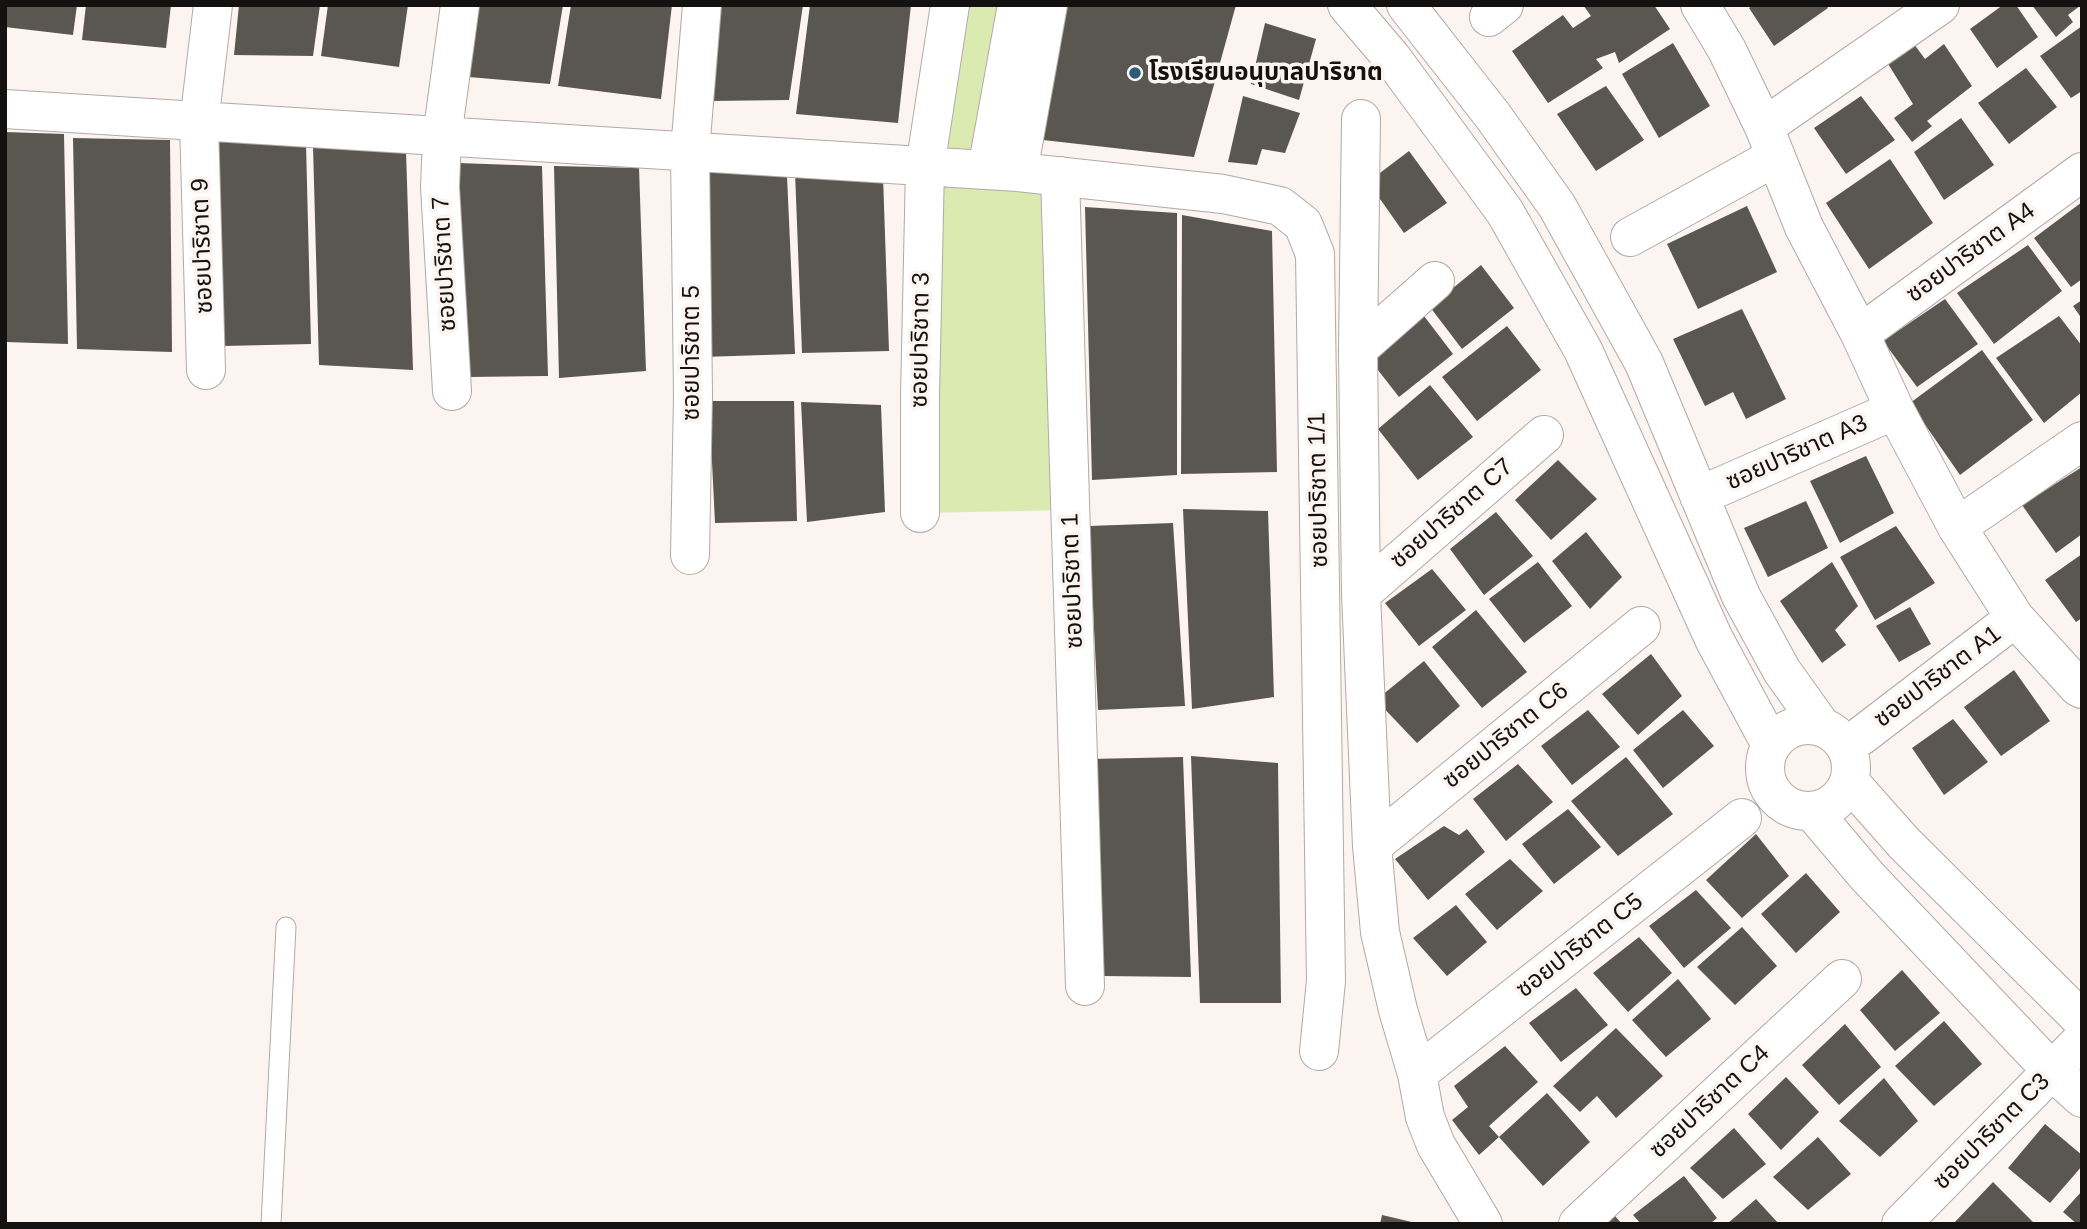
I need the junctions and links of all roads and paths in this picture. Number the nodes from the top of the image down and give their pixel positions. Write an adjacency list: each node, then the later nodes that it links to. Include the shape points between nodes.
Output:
1 (213, 5): 13 (street, ซอยปาริชาต 9)
2 (460, 5): 14 (street, ซอยปาริชาต 7)
3 (702, 5): 16 (street, ซอยปาริชาต 5)
4 (950, 5): 17 (street, ซอยปาริชาต 3)
5 (1017, 5): 18 (street)
6 (1048, 5): 18 (street)
7 (1346, 5): 40 (street, via 1392,58 1505,212 1583,350 1714,639)
8 (1406, 5): 30 (street, via 1557,206 1644,363)
9 (1700, 5): 15 (street, via 1727,50)
10 (1940, 5): 15 (street)
11 (5, 109): 13 (street, ซอยปาริชาต 1/1)
12 (1361, 119): 24 (street)
13 (199, 122): 14 (street, ซอยปาริชาต 1/1); 25 (street, ซอยปาริชาต 9)
14 (442, 137): 16 (street, ซอยปาริชาต 1/1); 26 (street, ซอยปาริชาต 7, via 440,187)
15 (1769, 142): 21 (street); 23 (street, via 1804,227)
16 (690, 150): 17 (street, ซอยปาริชาต 1/1); 33 (street, ซอยปาริชาต 5)
17 (925, 167): 18 (street, ซอยปาริชาต 1/1); 31 (street, ซอยปาริชาต 3)
18 (1002, 171): 20 (street, ซอยปาริชาต 1/1)
19 (2082, 173): 23 (street, ซอยปาริชาต A4)
20 (1060, 176): 47 (street, ซอยปาริชาต 1); 50 (street, ซอยปาริชาต 1/1, via 1280,205 1303,224 1315,254 1326,981)
21 (1630, 237)
22 (1435, 281): 24 (street)
23 (1860, 334): 27 (street)
24 (1358, 349): 34 (street)
25 (206, 370)
26 (452, 391)
27 (1895, 410): 30 (street, ซอยปาริชาต A3); 32 (street)
28 (1544, 435): 34 (street, ซอยปาริชาต C7)
29 (2082, 441): 32 (street)
30 (1699, 496): 38 (street, via 1741,596 1782,671)
31 (920, 513)
32 (1957, 527): 35 (street)
33 (690, 555)
34 (1361, 594): 44 (street)
35 (2015, 618): 37 (street); 39 (street, ซอยปาริชาต A1)
36 (1640, 626): 44 (street, ซอยปาริชาต C6)
37 (2080, 688)
38 (1822, 727): 40 (street, via 1803,725 1785,732); 41 (street, via 1847,748 1852,765)
39 (1861, 736)
40 (1771, 745): 42 (street, via 1765,776 1771,791 1781,803)
41 (1849, 782): 42 (street, via 1842,796 1828,807); 48 (street, via 1904,844)
42 (1812, 811): 51 (street, via 1867,876)
43 (1742, 818): 52 (street, ซอยปาริชาต C5)
44 (1372, 846): 52 (street, via 1380,932)
45 (286, 927): 54 (lane)
46 (1842, 979): 56 (street, ซอยปาริชาต C4)
47 (1085, 986)
48 (2082, 1020)
49 (2082, 1040): 51 (street, ซอยปาริชาต C3)
50 (1319, 1051)
51 (2052, 1071): 53 (street); 57 (street, ซอยปาริชาต C3)
52 (1417, 1074): 55 (street, via 1436,1145)
53 (2082, 1098)
54 (271, 1224)
55 (1483, 1224)
56 (1578, 1224)
57 (1901, 1224)

